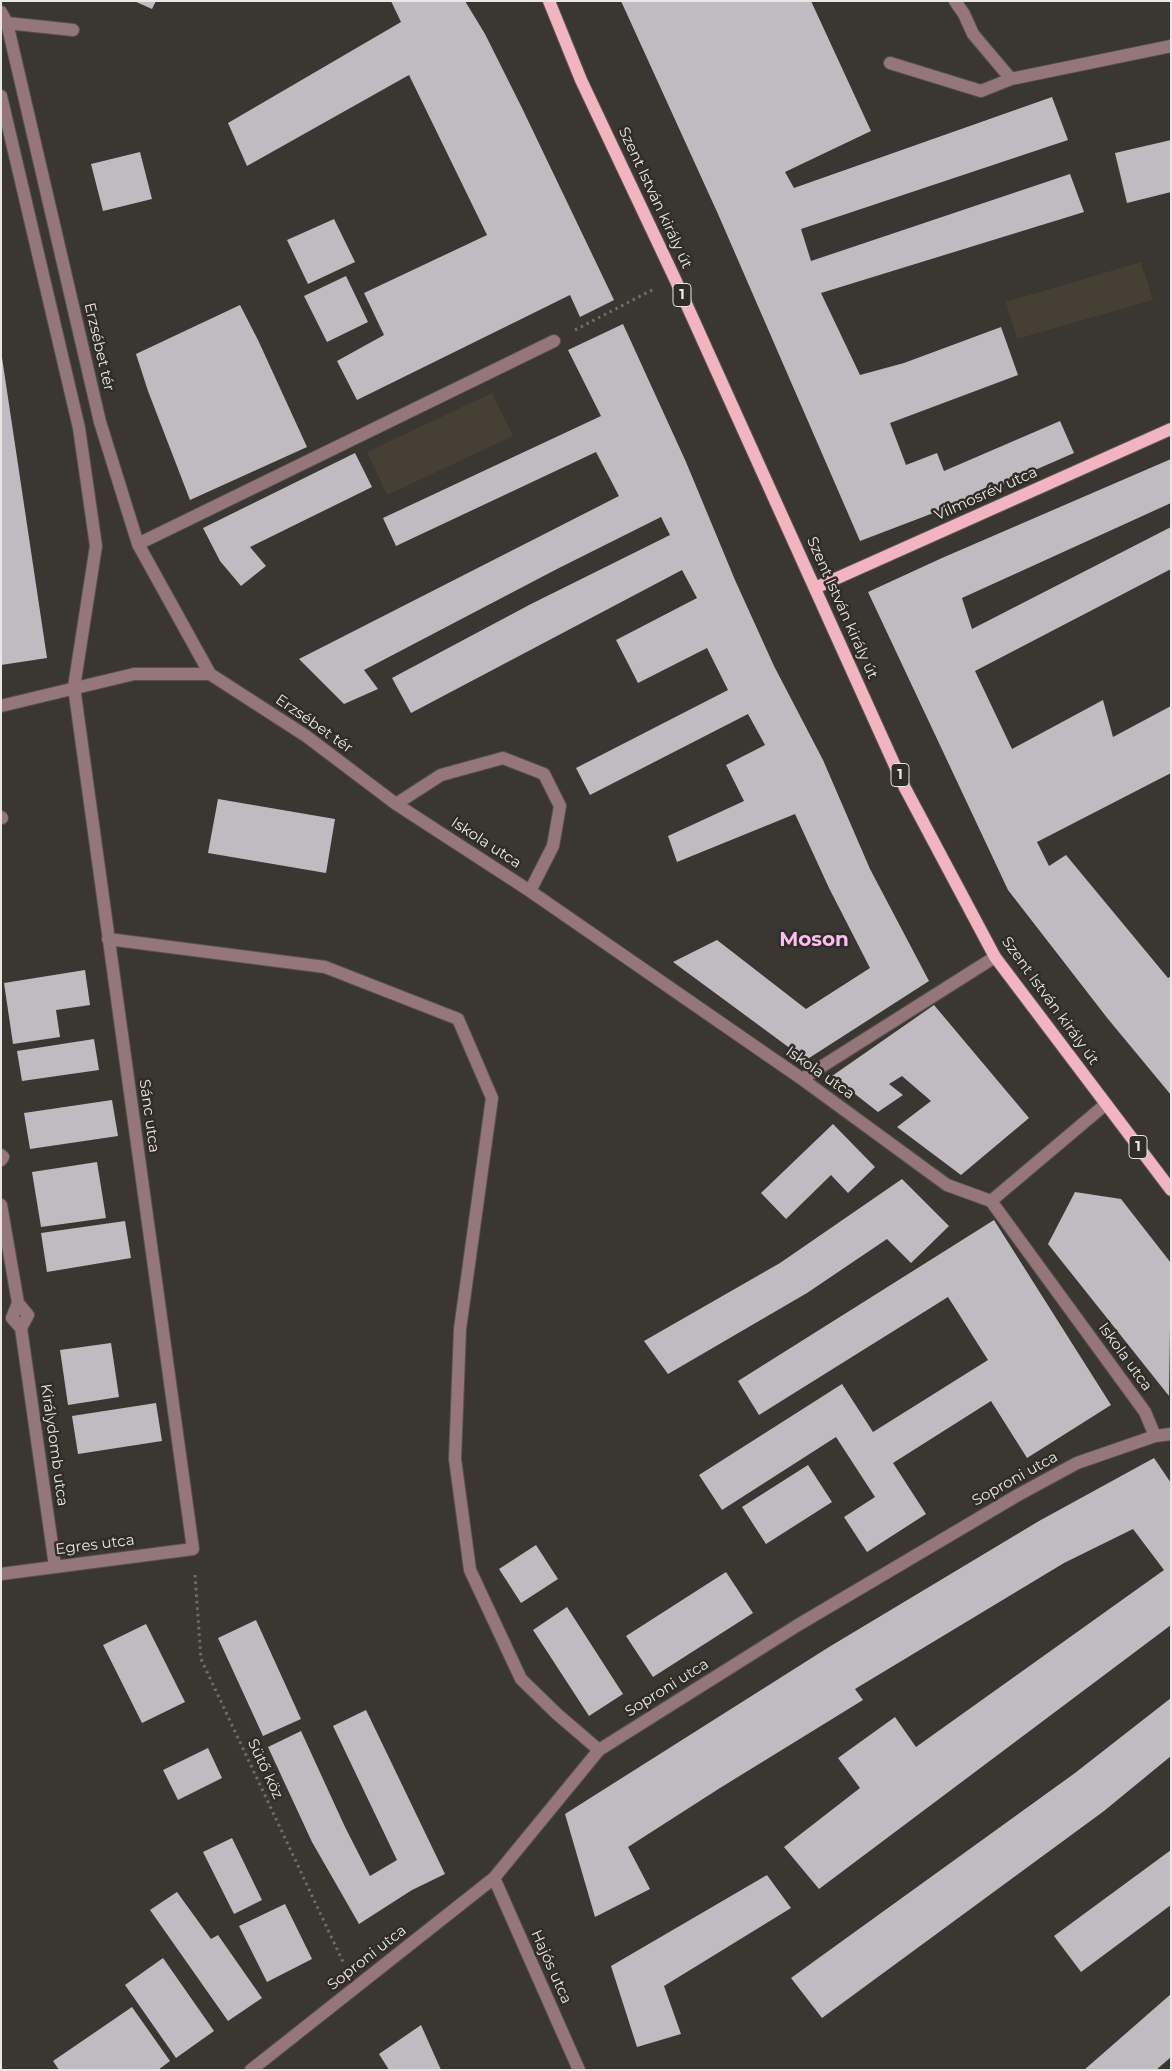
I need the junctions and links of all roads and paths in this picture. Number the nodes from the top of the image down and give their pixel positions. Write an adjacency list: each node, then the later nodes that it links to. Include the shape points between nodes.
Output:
1 (549, 1): 10 (main road, Szent István király út / 1, via 582,80)
2 (955, 1): 8 (street, via 973,34)
3 (1, 12): 4 (street, Erzsébet tér)
4 (7, 23): 5 (street); 13 (street, Erzsébet tér, via 100,422)
5 (73, 30)
6 (1171, 46): 8 (street)
7 (890, 63): 8 (street, via 981,91)
8 (1011, 78)
9 (1, 96): 16 (street, via 79,428 96,546)
10 (675, 279): 11 (path); 14 (main road, Szent István király út / 1)
11 (554, 340): 13 (street)
12 (1171, 429): 14 (main road, Vilmosrév utca)
13 (138, 544): 15 (street, Erzsébet tér)
14 (815, 588): 21 (main road, Szent István király út / 1, via 905,788)
15 (210, 674): 16 (street, via 134,674); 18 (street, Erzsébet tér, via 306,736)
16 (74, 687): 17 (street); 20 (street, Sánc utca)
17 (1, 706)
18 (396, 804): 19 (street, Iskola utca); 19 (street, via 441,775 503,758 544,774 560,806 553,846)
19 (530, 891): 22 (street, Iskola utca)
20 (108, 939): 31 (street, Sánc utca); 34 (street, via 325,966 458,1019 492,1098 460,1329 454,1459 470,1570 521,1679)
21 (995, 958): 22 (street); 23 (main road, Szent István király út / 1)
22 (802, 1079): 27 (street, Iskola utca, via 947,1185)
23 (1106, 1104): 26 (main road, Szent István király út / 1); 27 (street)
24 (1, 1155): 25 (street)
25 (1, 1160)
26 (1171, 1190)
27 (990, 1201): 30 (street, Iskola utca, via 1145,1412)
28 (1, 1205): 32 (street, Királydomb utca, via 18,1303 12,1318 21,1328)
29 (1171, 1434): 30 (street, Soproni utca)
30 (1155, 1436): 34 (street, Soproni utca, via 1077,1463 1018,1495 798,1625)
31 (193, 1550): 32 (street, Egres utca); 36 (path, Sütő köz, via 201,1659)
32 (55, 1566): 33 (street, Egres utca)
33 (1, 1574)
34 (599, 1750): 35 (street, Soproni utca)
35 (494, 1878): 36 (street, Soproni utca); 38 (street, Hajós utca)
36 (356, 1988): 37 (street, Soproni utca)
37 (251, 2070)
38 (579, 2070)

